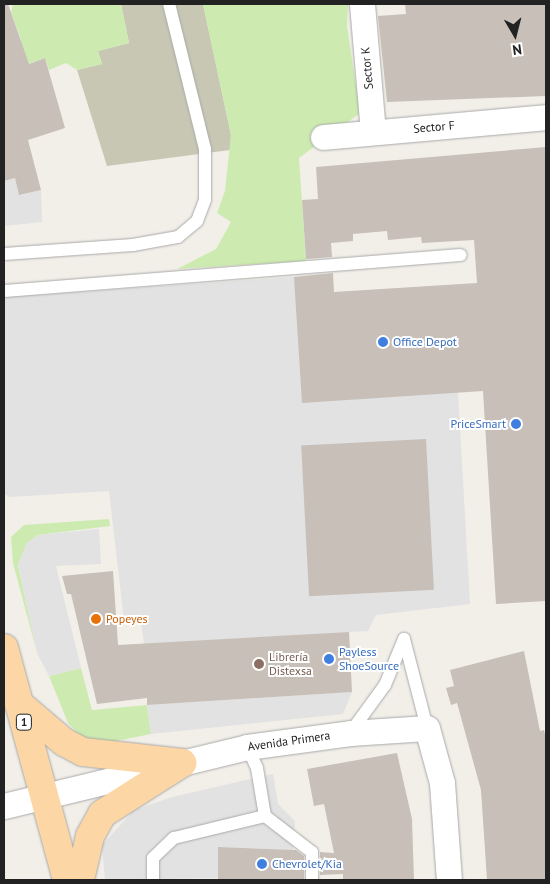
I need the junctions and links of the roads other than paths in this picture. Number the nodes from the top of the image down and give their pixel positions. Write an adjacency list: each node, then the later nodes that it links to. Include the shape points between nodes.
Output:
1 (170, 4): 6 (lane, via 205,149 205,200 197,221 178,237 133,245)
2 (362, 4): 4 (street, Sector K)
3 (546, 117): 4 (street, Sector F)
4 (373, 132): 5 (street, Sector F)
5 (323, 137)
6 (4, 254)
7 (461, 255): 8 (lane)
8 (4, 291)
9 (4, 648): 10 (main road, 1)
10 (19, 704): 14 (main road, via 64,742 83,752); 15 (main road, 1)
11 (427, 728): 12 (street, Avenida Primera); 12 (lane, via 404,639 385,685); 22 (street, via 442,783)
12 (350, 733): 13 (street, Avenida Primera)
13 (247, 747): 14 (street, Avenida Primera); 17 (lane, via 257,768)
14 (182, 763): 15 (street, Avenida Primera); 19 (main road, via 102,814 90,836)
15 (44, 796): 16 (street, Avenida Primera); 18 (main road, 1)
16 (4, 806)
17 (265, 816): 20 (lane, via 174,838 154,858); 21 (lane, via 312,852)
18 (66, 880)
19 (80, 880)
20 (153, 880)
21 (312, 880)
22 (449, 880)

